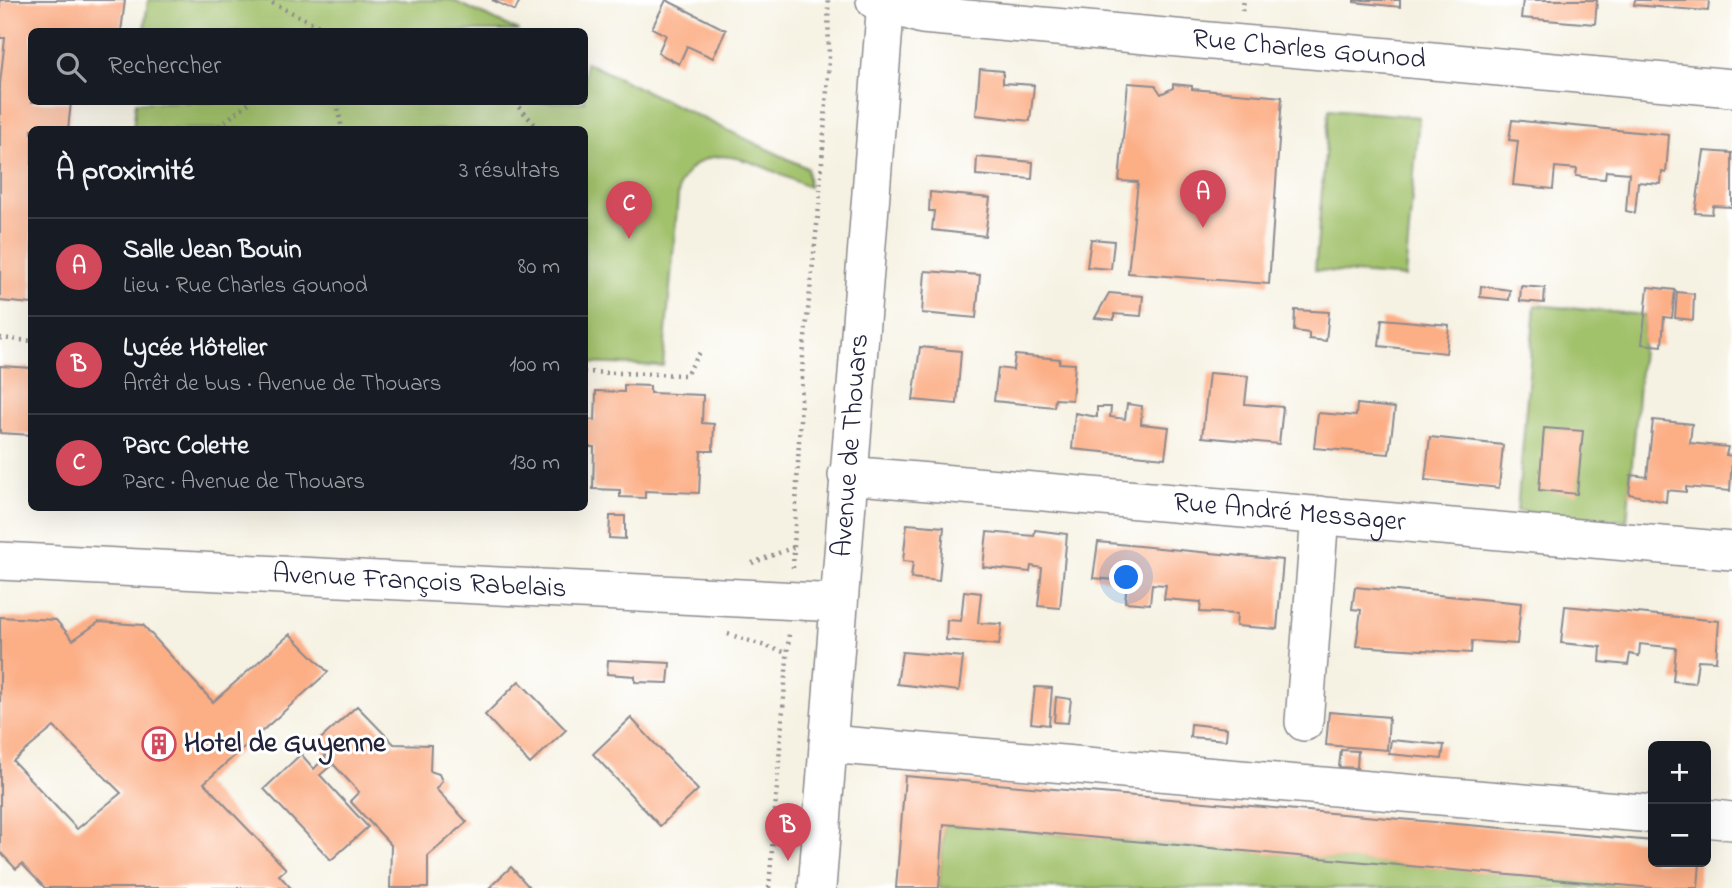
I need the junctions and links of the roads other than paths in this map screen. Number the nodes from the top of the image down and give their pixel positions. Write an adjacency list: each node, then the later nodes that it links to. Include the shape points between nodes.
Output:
1 (882, 2): 2 (street, Rue Charles Gounod, via 922,15); 3 (street, Avenue de Thouars)
2 (1732, 89)
3 (847, 475): 4 (street, Rue André Messager); 7 (street, Avenue de Thouars)
4 (1320, 515): 5 (street, Rue André Messager); 8 (street)
5 (1732, 551)
6 (0, 561): 7 (street, Avenue François Rabelais)
7 (839, 603): 9 (street, Avenue de Thouars)
8 (1304, 722)
9 (828, 744): 10 (street); 13 (street, Avenue de Thouars)
10 (1648, 814)
11 (1711, 819): 12 (street)
12 (1732, 821)
13 (817, 888)

